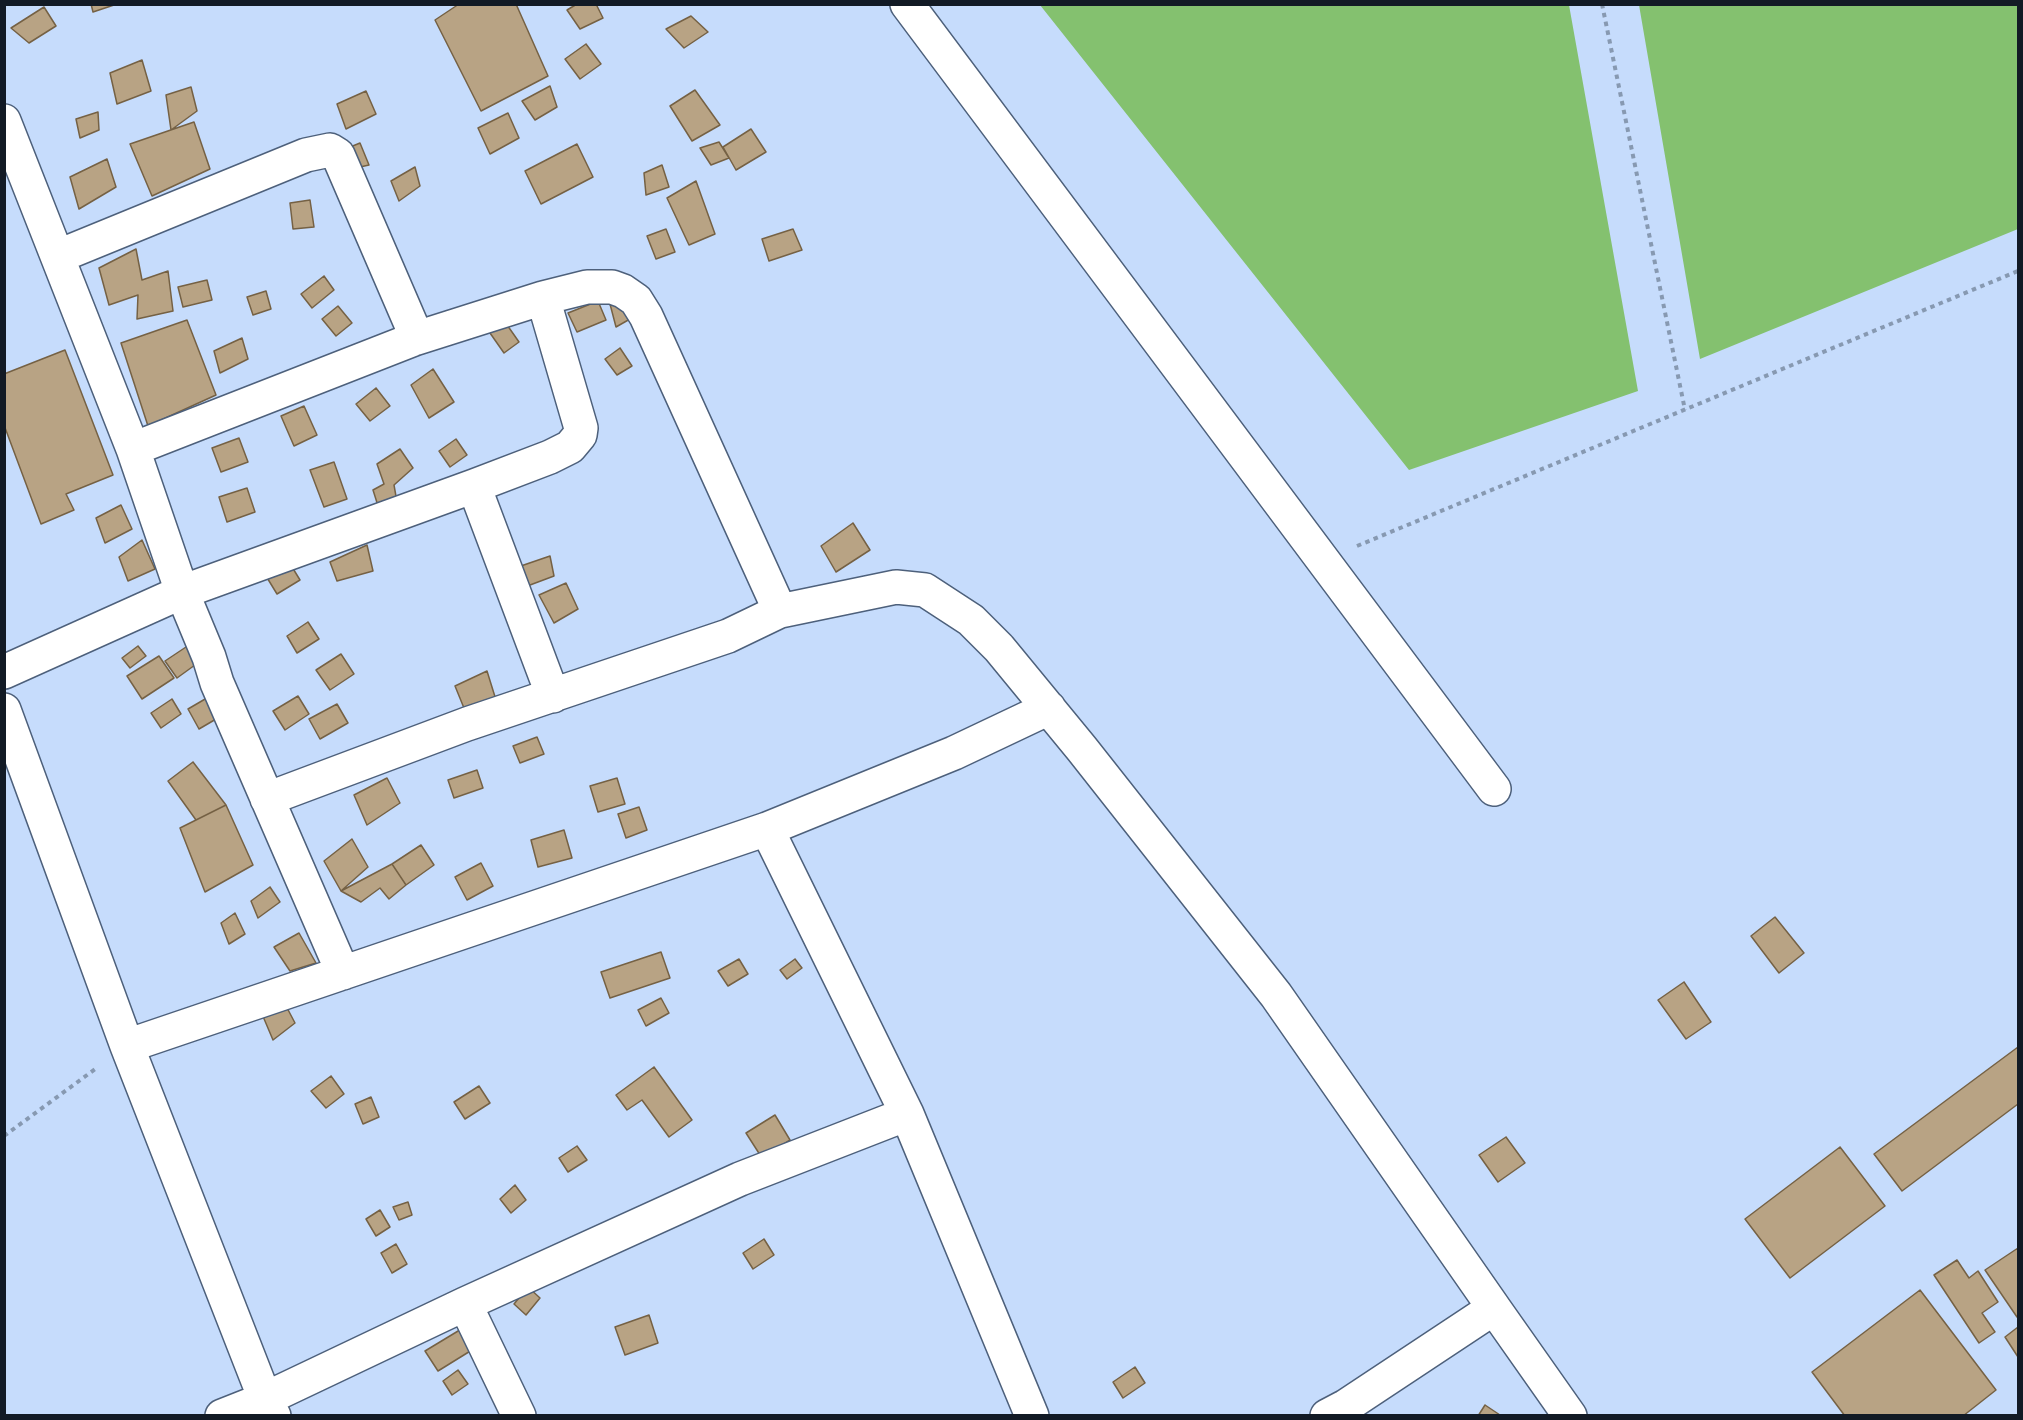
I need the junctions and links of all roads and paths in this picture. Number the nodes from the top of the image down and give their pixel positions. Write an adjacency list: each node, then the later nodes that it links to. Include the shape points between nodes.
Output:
1 (908, 4): 11 (street)
2 (1602, 4): 8 (path)
3 (4, 121): 4 (street)
4 (59, 256): 7 (street, via 306,155 330,150 338,155); 9 (street)
5 (2019, 272): 8 (path)
6 (543, 298): 7 (street); 10 (street, via 580,435 570,447 550,457); 13 (street, via 587,286 623,291 636,300)
7 (417, 338): 9 (street)
8 (1685, 410): 11 (path)
9 (133, 449): 12 (street)
10 (474, 486): 12 (street); 15 (street)
11 (1323, 560): 18 (street)
12 (182, 592): 14 (street); 19 (street)
13 (780, 610): 15 (street, via 728,636); 16 (street, via 896,587 925,590 971,620)
14 (4, 672)
15 (553, 696): 19 (street)
16 (1049, 708): 20 (street, via 954,753); 26 (street, via 1276,995)
17 (4, 710): 22 (street)
18 (1494, 789)
19 (267, 799): 21 (street)
20 (767, 829): 21 (street); 23 (street)
21 (343, 972): 22 (street)
22 (127, 1046): 24 (path); 27 (street)
23 (907, 1114): 25 (street, via 740,1179); 30 (street)
24 (4, 1136)
25 (465, 1304): 27 (street); 29 (street)
26 (1494, 1308): 31 (street); 32 (street)
27 (269, 1407): 28 (street)
28 (222, 1416)
29 (519, 1416)
30 (1032, 1416)
31 (1327, 1416)
32 (1570, 1416)

